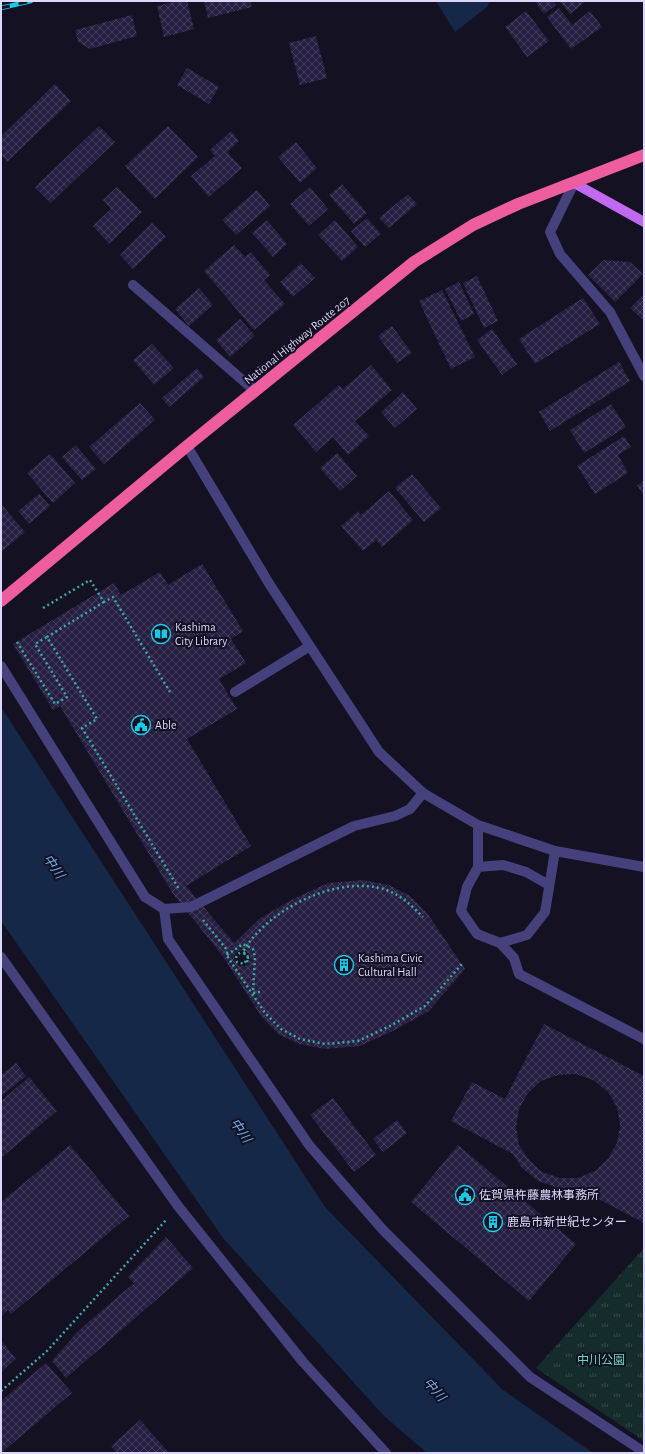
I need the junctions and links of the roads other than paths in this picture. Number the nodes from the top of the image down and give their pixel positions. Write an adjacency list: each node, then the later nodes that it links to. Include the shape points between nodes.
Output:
1 (644, 155): 2 (highway, National Highway Route 207)
2 (574, 182): 3 (main road); 5 (street, via 550,232 560,254 610,312); 6 (highway, National Highway Route 207, via 473,225 414,262)
3 (644, 222)
4 (133, 285): 6 (street)
5 (644, 376)
6 (255, 391): 7 (highway, National Highway Route 207)
7 (187, 446): 8 (highway, National Highway Route 207); 9 (street)
8 (1, 601)
9 (310, 646): 11 (street); 12 (street, via 378,752)
10 (1, 666): 18 (street, via 145,898)
11 (235, 692)
12 (423, 793): 13 (street); 18 (street, via 410,809 395,816 354,826 191,907)
13 (478, 825): 14 (street); 15 (street)
14 (555, 851): 16 (street); 17 (street)
15 (478, 867): 17 (street, via 503,865 526,872); 19 (street, via 467,887 462,911 478,934)
16 (644, 867)
17 (549, 885): 19 (street, via 545,912 527,935)
18 (164, 909): 22 (street, via 168,939 309,1145 383,1230 530,1377)
19 (500, 944): 21 (street, via 514,958 519,974)
20 (1, 957): 23 (street, via 178,1206 303,1362)
21 (644, 1039)
22 (644, 1452)
23 (386, 1453)

